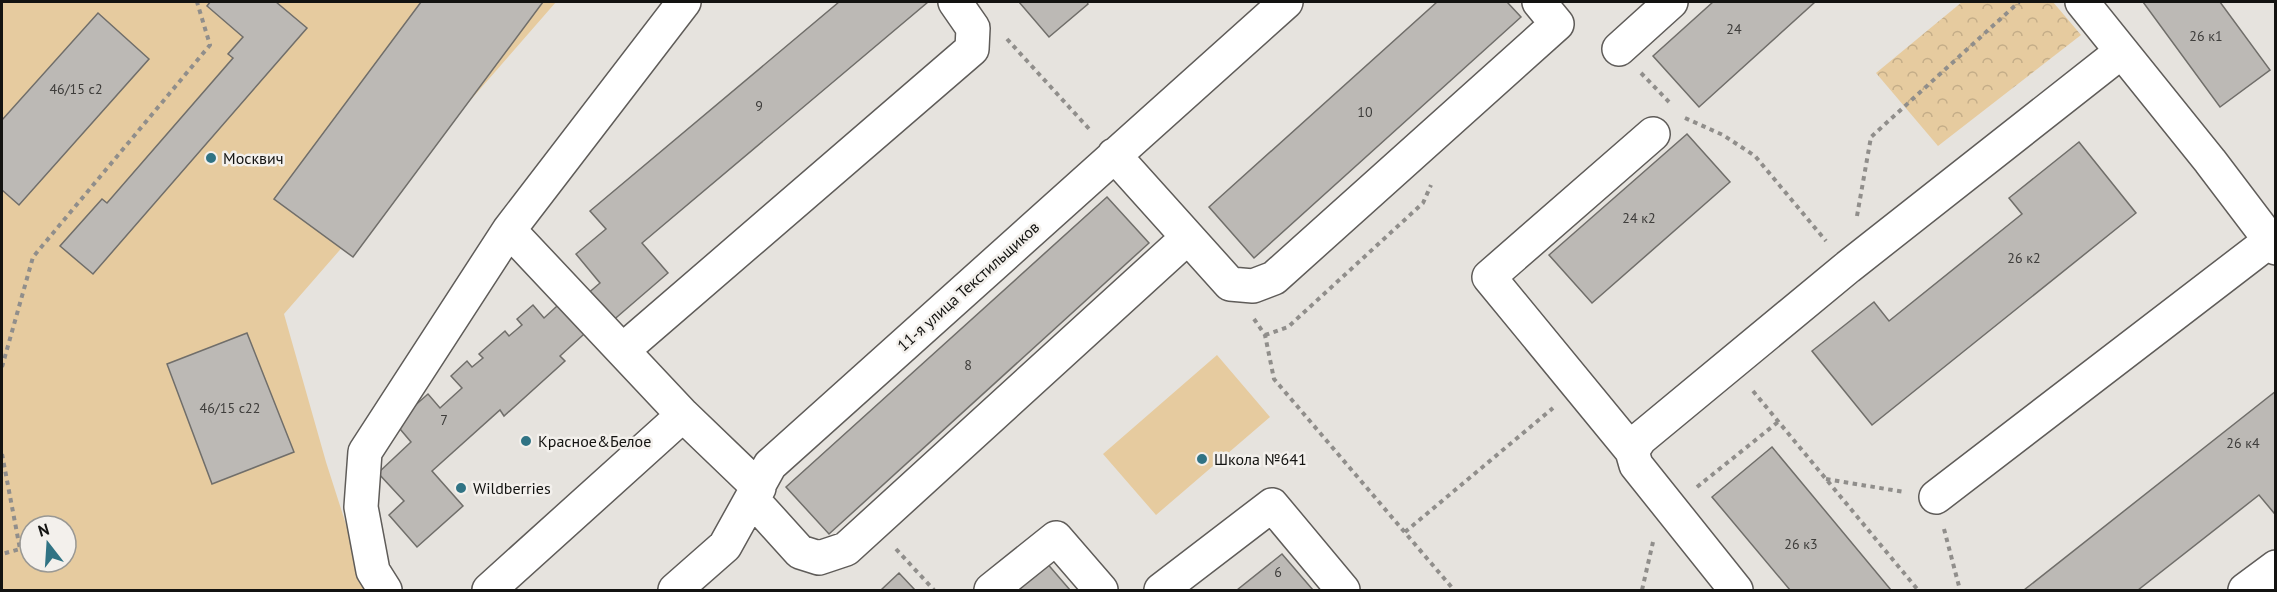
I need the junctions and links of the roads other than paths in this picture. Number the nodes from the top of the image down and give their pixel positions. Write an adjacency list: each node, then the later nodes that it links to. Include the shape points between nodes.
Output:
1 (684, 2): 11 (street)
2 (1286, 2): 10 (street, 11-я улица Текстильщиков)
3 (1539, 2): 12 (street, via 1557,24 1274,278 1253,286 1230,284)
4 (1671, 2): 7 (street)
5 (2082, 2): 8 (street)
6 (964, 15): 14 (street, via 972,49)
7 (1619, 49)
8 (2121, 52): 13 (street); 16 (street, via 1730,363 1640,439)
9 (1653, 134): 16 (street, via 1489,277)
10 (1103, 144): 12 (street); 17 (street, 11-я улица Текстильщиков)
11 (509, 230): 14 (street); 20 (street, via 365,452 361,507 373,571)
12 (1187, 238): 17 (street, via 846,549 819,558 800,552)
13 (2274, 242): 18 (street)
14 (623, 350): 15 (street)
15 (683, 415): 17 (street); 21 (street)
16 (1632, 451): 27 (street, via 1636,465)
17 (760, 484): 22 (street, 11-я улица Текстильщиков, via 725,546)
18 (1936, 497)
19 (2276, 567): 28 (street)
20 (385, 591)
21 (489, 591)
22 (675, 591)
23 (991, 591): 24 (street, via 1056,538)
24 (1101, 591)
25 (1161, 591): 26 (street, via 1272,505)
26 (1343, 591)
27 (1736, 591)
28 (2245, 591)

